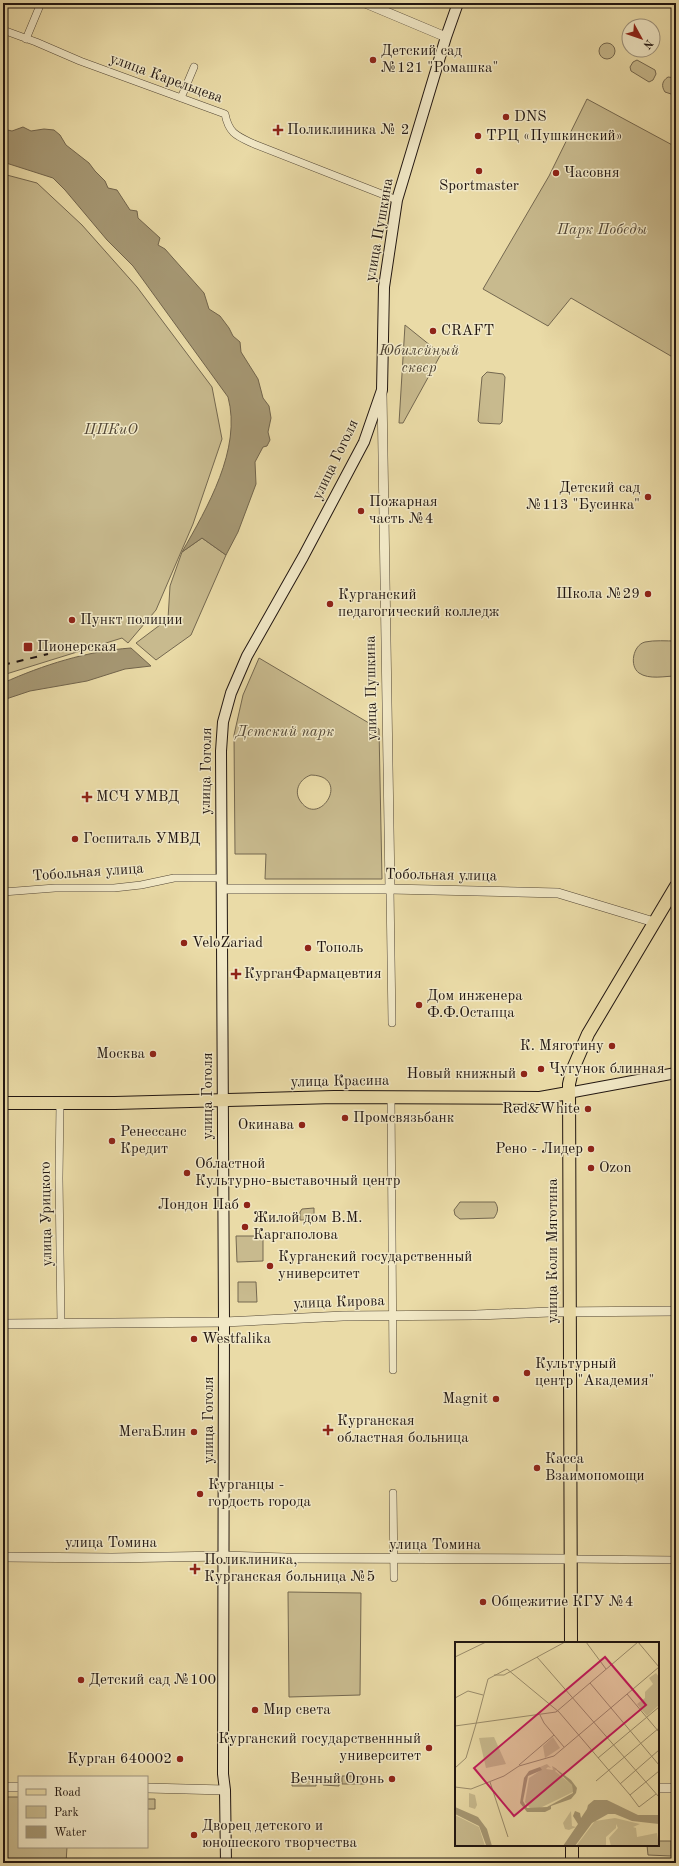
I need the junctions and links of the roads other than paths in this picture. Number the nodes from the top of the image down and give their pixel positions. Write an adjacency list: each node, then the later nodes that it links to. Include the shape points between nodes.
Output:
1 (41, 3): 6 (street)
2 (365, 3): 5 (street)
3 (458, 3): 5 (main road, улица Пушкина)
4 (3, 30): 6 (street, улица Карельцева)
5 (446, 36): 9 (main road, улица Пушкина)
6 (26, 39): 8 (street, улица Карельцева)
7 (194, 67): 8 (street)
8 (181, 98): 9 (street, улица Карельцева, via 225,114 231,130 254,144)
9 (397, 200): 10 (main road, улица Пушкина, via 384,287)
10 (382, 390): 11 (main road, улица Гоголя, via 364,442 247,656 231,693 223,722 221,751); 14 (street, улица Пушкина)
11 (222, 878): 13 (main road, улица Гоголя); 15 (street, Тобольная улица, via 174,878 114,888 55,888)
12 (676, 886): 16 (main road, улица Коли Мяготина)
13 (222, 889): 14 (street, Тобольная улица); 21 (main road, улица Гоголя)
14 (390, 889): 16 (street, Тобольная улица, via 558,893); 17 (street, улица Пушкина)
15 (3, 892)
16 (654, 922): 19 (main road, улица Коли Мяготина, via 579,1052)
17 (392, 1023)
18 (676, 1073): 19 (main road, улица Красина)
19 (568, 1093): 20 (main road, улица Красина, via 540,1098); 25 (main road, улица Коли Мяготина)
20 (391, 1097): 21 (main road, улица Красина); 26 (street)
21 (223, 1100): 23 (main road, улица Красина); 27 (main road, улица Гоголя)
22 (3, 1103): 23 (main road, улица Красина)
23 (60, 1104): 29 (street, улица Урицкого)
24 (676, 1311): 25 (street, улица Кирова)
25 (570, 1312): 26 (street, улица Кирова); 35 (main road, улица Коли Мяготина)
26 (392, 1316): 27 (street, улица Кирова); 30 (street)
27 (224, 1322): 29 (street, улица Кирова); 32 (main road, улица Гоголя)
28 (3, 1324): 29 (street, улица Кирова)
29 (61, 1324)
30 (393, 1370)
31 (393, 1493): 34 (street)
32 (224, 1556): 33 (street, улица Томина); 34 (street, улица Томина); 44 (main road, улица Гоголя)
33 (3, 1557)
34 (393, 1559): 35 (street, улица Томина); 37 (street)
35 (570, 1559): 36 (street, улица Томина); 38 (main road, улица Коли Мяготина)
36 (676, 1560)
37 (394, 1578)
38 (571, 1642)
39 (3, 1787): 40 (street)
40 (18, 1787)
41 (148, 1788): 44 (street)
42 (659, 1788): 43 (street)
43 (676, 1788)
44 (225, 1790): 46 (main road, улица Гоголя)
45 (572, 1846): 47 (main road)
46 (226, 1863)
47 (572, 1863)

